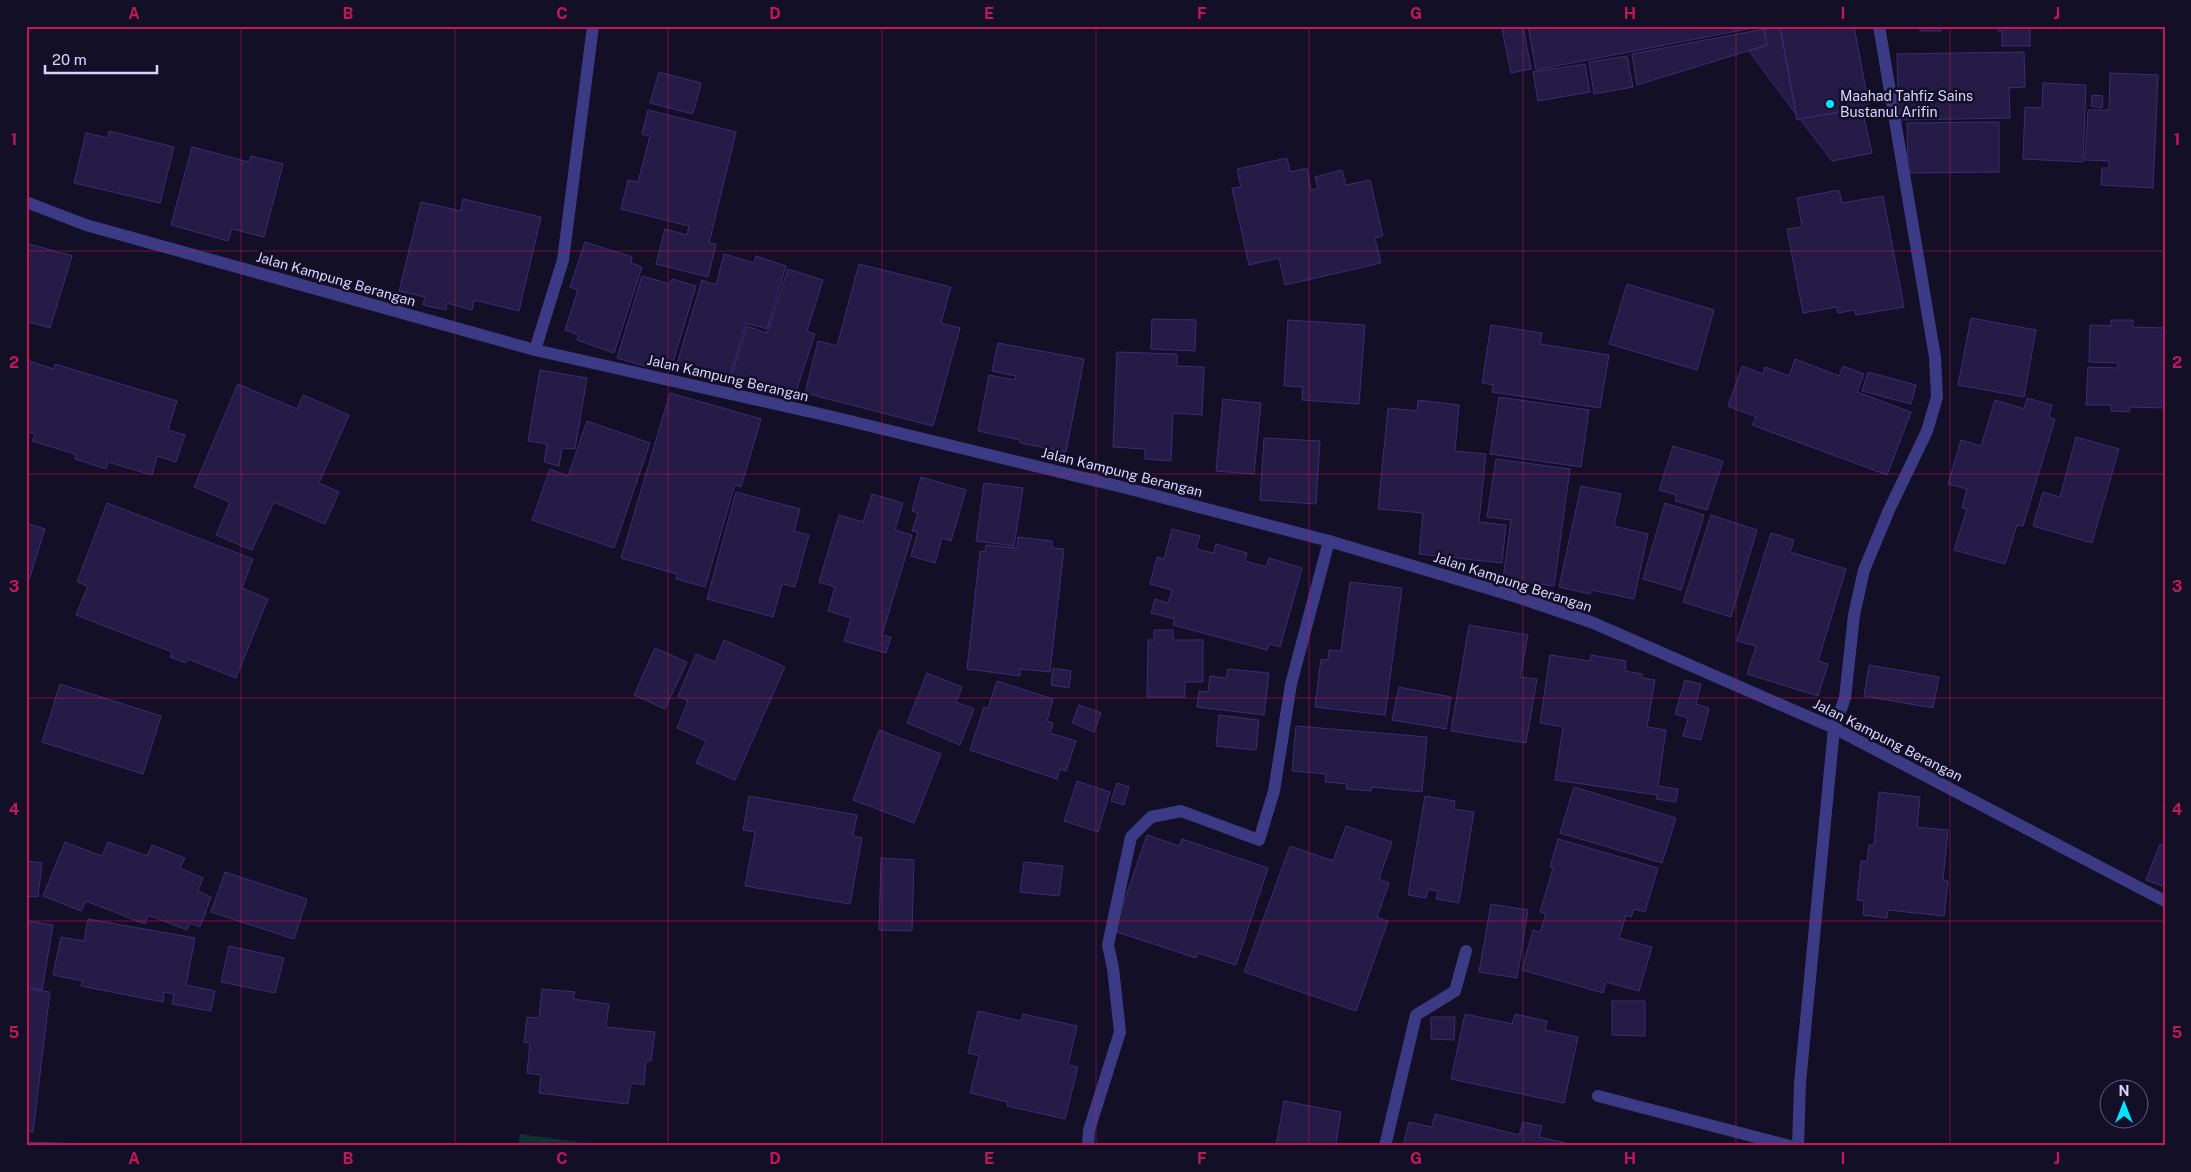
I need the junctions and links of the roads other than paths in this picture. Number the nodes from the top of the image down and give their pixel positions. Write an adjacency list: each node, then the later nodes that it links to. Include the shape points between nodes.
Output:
1 (593, 26): 4 (street, via 563,260)
2 (1879, 26): 6 (street, via 1935,357 1937,397 1926,431 1864,570 1854,615 1845,698)
3 (26, 202): 4 (street, Jalan Kampung Berangan, via 86,224)
4 (535, 350): 5 (street, Jalan Kampung Berangan, via 972,450)
5 (1329, 541): 6 (street, Jalan Kampung Berangan, via 1591,622); 10 (street, via 1291,684 1274,790 1259,840 1181,811 1151,817 1131,836 1108,945 1120,1032 1089,1130)
6 (1834, 728): 7 (street, Jalan Kampung Berangan); 13 (street, via 1800,1083)
7 (2165, 900)
8 (1466, 952): 11 (street, via 1454,991 1416,1016)
9 (1598, 1096): 12 (street)
10 (1088, 1146)
11 (1385, 1146)
12 (1790, 1146)
13 (1798, 1146)

